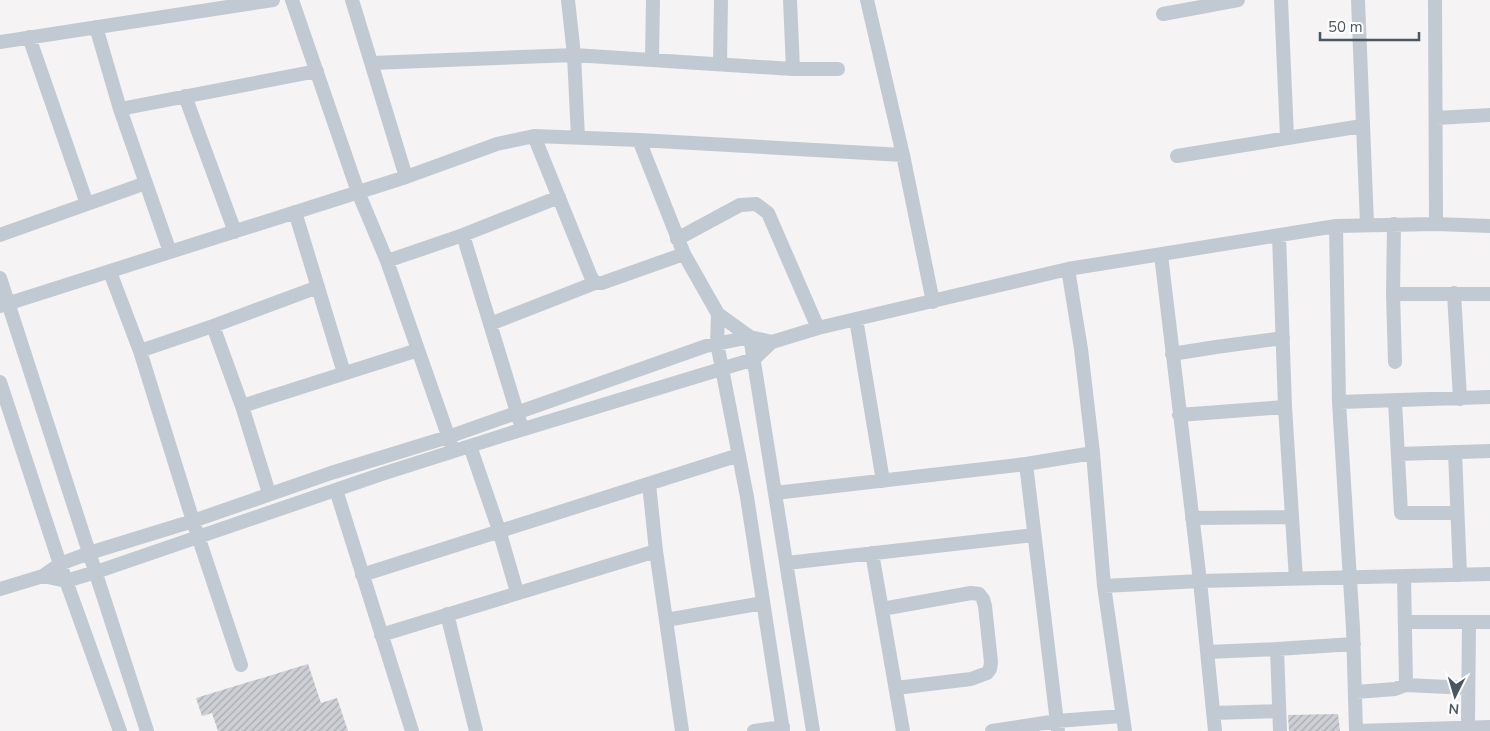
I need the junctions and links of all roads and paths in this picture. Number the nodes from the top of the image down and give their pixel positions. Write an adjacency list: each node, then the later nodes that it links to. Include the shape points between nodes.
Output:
1 (273, 0): 14 (street)
2 (292, 0): 23 (street)
3 (352, 0): 19 (street)
4 (568, 0): 17 (street)
5 (653, 0): 18 (street)
6 (721, 0): 20 (street)
7 (790, 0): 21 (street)
8 (868, 0): 33 (street)
9 (1238, 0): 13 (street)
10 (1281, 0): 30 (street)
11 (1358, 0): 28 (street)
12 (1436, 0): 27 (street)
13 (1163, 14)
14 (96, 27): 15 (street); 25 (street)
15 (29, 37): 16 (street); 39 (street)
16 (0, 42)
17 (574, 55): 18 (street); 19 (street); 31 (street)
18 (652, 60): 20 (street)
19 (372, 63): 35 (street)
20 (720, 64): 21 (street)
21 (793, 69): 22 (street)
22 (838, 69)
23 (317, 71): 24 (street); 37 (street)
24 (185, 96): 25 (street); 46 (street)
25 (120, 109): 36 (street)
26 (1490, 115): 27 (street)
27 (1436, 118): 43 (street)
28 (1362, 126): 30 (street); 41 (street)
29 (534, 136): 31 (street); 35 (street, via 497,144); 38 (street)
30 (1287, 137): 34 (street)
31 (578, 138): 32 (street)
32 (638, 140): 33 (street); 50 (street)
33 (903, 156): 63 (street)
34 (1177, 156)
35 (406, 177): 37 (street)
36 (146, 183): 39 (street); 51 (street)
37 (358, 192): 40 (street); 54 (street)
38 (559, 197): 47 (street); 58 (street)
39 (86, 204): 49 (street)
40 (295, 212): 46 (street); 59 (street)
41 (1366, 224): 42 (street); 44 (street)
42 (1394, 224): 43 (street); 61 (street)
43 (1436, 224): 45 (street)
44 (1336, 226): 48 (street); 85 (street)
45 (1490, 226)
46 (235, 232): 51 (street)
47 (463, 235): 54 (street); 67 (street)
48 (1279, 235): 53 (street); 71 (street)
49 (0, 236)
50 (678, 239): 52 (street); 69 (street, via 740,205 756,204 768,213)
51 (170, 252): 56 (street)
52 (684, 254): 58 (street); 65 (street)
53 (1161, 255): 55 (street); 76 (street)
54 (387, 261): 74 (street)
55 (1068, 269): 63 (street); 96 (street)
56 (110, 272): 64 (street); 75 (street)
57 (0, 278): 64 (street)
58 (595, 283): 67 (street)
59 (318, 287): 68 (street); 80 (street)
60 (1454, 293): 61 (street); 62 (street); 83 (street)
61 (1393, 294): 78 (street)
62 (1490, 294)
63 (933, 302): 66 (street)
64 (4, 304): 113 (street)
65 (718, 314): 70 (street); 73 (street)
66 (856, 319): 69 (street); 100 (street)
67 (490, 324): 88 (street)
68 (213, 326): 75 (street); 86 (street)
69 (818, 328): 72 (street)
70 (750, 337): 72 (street); 73 (street); 77 (street)
71 (1283, 338): 76 (street); 87 (street)
72 (772, 342): 77 (street)
73 (718, 343): 79 (street); 88 (street)
74 (418, 350): 80 (street); 91 (street)
75 (140, 351): 108 (street)
76 (1172, 354): 89 (street)
77 (754, 359): 79 (street); 103 (street)
78 (1395, 362)
79 (723, 368): 90 (street); 98 (street)
80 (344, 373): 86 (street)
81 (0, 382): 116 (street)
82 (1490, 397): 83 (street)
83 (1460, 399): 84 (street)
84 (1395, 401): 85 (street); 97 (street)
85 (1339, 402): 122 (street)
86 (242, 406): 104 (street)
87 (1285, 407): 89 (street); 106 (street)
88 (517, 413): 90 (street); 91 (street)
89 (1179, 415): 107 (street)
90 (522, 430): 92 (street)
91 (448, 437): 94 (street); 104 (street)
92 (470, 446): 94 (street); 109 (street)
93 (1490, 451): 95 (street)
94 (453, 452): 102 (street)
95 (1455, 452): 97 (street); 105 (street)
96 (1093, 453): 99 (street); 127 (street)
97 (1398, 454): 105 (street, via 1402,513)
98 (739, 455): 101 (street); 130 (street)
99 (1026, 464): 100 (street); 110 (street)
100 (883, 481): 103 (street)
101 (649, 484): 109 (street); 112 (street)
102 (336, 490): 111 (street); 119 (street)
103 (775, 493): 115 (street)
104 (269, 494): 108 (street)
105 (1457, 513): 120 (street)
106 (1292, 517): 107 (street); 124 (street)
107 (1192, 518): 126 (street)
108 (193, 521): 111 (street); 113 (street)
109 (499, 530): 119 (street); 129 (street)
110 (1034, 535): 114 (street); 149 (street)
111 (198, 537): 117 (street); 141 (street)
112 (656, 551): 129 (street); 133 (street)
113 (90, 553): 116 (street); 117 (street)
114 (872, 553): 115 (street); 131 (street)
115 (787, 563): 159 (street)
116 (60, 564): 121 (street); 125 (street)
117 (96, 572): 125 (street); 154 (street)
118 (1490, 574): 120 (street)
119 (362, 575): 137 (street)
120 (1460, 575): 123 (street)
121 (43, 576): 125 (street); 128 (street)
122 (1350, 576): 123 (street); 124 (street); 138 (street)
123 (1404, 576): 134 (street)
124 (1296, 579): 126 (street)
125 (66, 581): 153 (street)
126 (1200, 581): 127 (street); 140 (street)
127 (1104, 586): 148 (street)
128 (0, 589)
129 (517, 592): 132 (street)
130 (763, 602): 133 (street); 152 (street)
131 (882, 609): 143 (street); 143 (street, via 971,593 979,594 985,606 990,662 987,673)
132 (447, 614): 137 (street); 156 (street)
133 (666, 620): 157 (street)
134 (1405, 622): 135 (street); 142 (street)
135 (1469, 622): 136 (street); 144 (street)
136 (1490, 622)
137 (381, 635): 155 (street)
138 (1354, 644): 139 (street); 145 (street)
139 (1277, 649): 140 (street); 146 (street)
140 (1207, 652): 147 (street)
141 (241, 665)
142 (1406, 685): 144 (street); 145 (street)
143 (896, 688): 160 (street)
144 (1468, 688): 150 (street)
145 (1356, 692): 165 (street)
146 (1279, 711): 147 (street); 164 (street)
147 (1213, 713): 163 (street)
148 (1122, 716): 149 (street); 162 (street)
149 (1057, 726): 161 (street)
150 (1468, 726): 151 (street); 165 (street)
151 (1490, 727)
152 (783, 729): 158 (street)
153 (120, 731)
154 (148, 731)
155 (412, 731)
156 (476, 731)
157 (682, 731)
158 (754, 731)
159 (813, 731)
160 (903, 731)
161 (992, 731)
162 (1124, 731)
163 (1215, 731)
164 (1280, 731)
165 (1356, 731)

